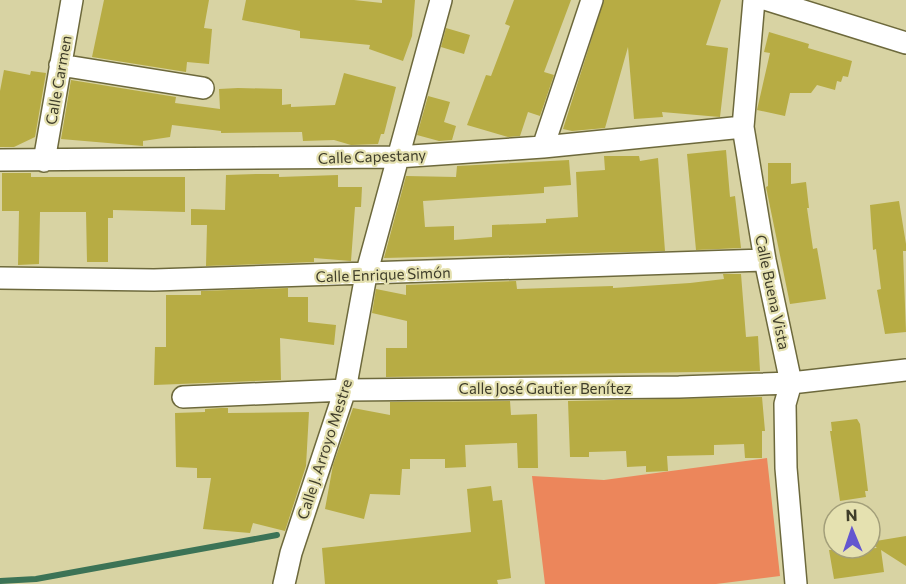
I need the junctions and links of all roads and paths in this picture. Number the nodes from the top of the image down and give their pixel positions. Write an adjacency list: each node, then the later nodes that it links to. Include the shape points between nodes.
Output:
1 (72, 0): 7 (street, Calle Carmen)
2 (441, 0): 11 (street, Calle J. Arroyo Mestre)
3 (592, 0): 10 (street)
4 (754, 0): 9 (street, Calle Buena Vista)
5 (768, 0): 6 (street)
6 (906, 43)
7 (60, 65): 8 (street); 13 (street, Calle Carmen)
8 (203, 88)
9 (743, 127): 10 (street, Calle Capestany); 14 (street, Calle Buena Vista)
10 (543, 147): 11 (street, Calle Capestany)
11 (397, 157): 13 (street, Calle Capestany); 15 (street, Calle J. Arroyo Mestre)
12 (0, 160): 13 (street, Calle Capestany)
13 (44, 161)
14 (765, 260): 15 (street, Calle Enrique Simón); 18 (street, Calle Buena Vista)
15 (366, 275): 16 (street, Calle Enrique Simón, via 154,280); 19 (street, Calle J. Arroyo Mestre)
16 (0, 278)
17 (906, 370): 18 (street, Calle José Gautier Benítez)
18 (791, 383): 19 (street, Calle José Gautier Benítez); 22 (street, Calle Buena Vista, via 785,404 785,447)
19 (345, 390): 20 (street, Calle José Gautier Benítez); 21 (street, Calle J. Arroyo Mestre)
20 (183, 397)
21 (284, 584)
22 (796, 584)

